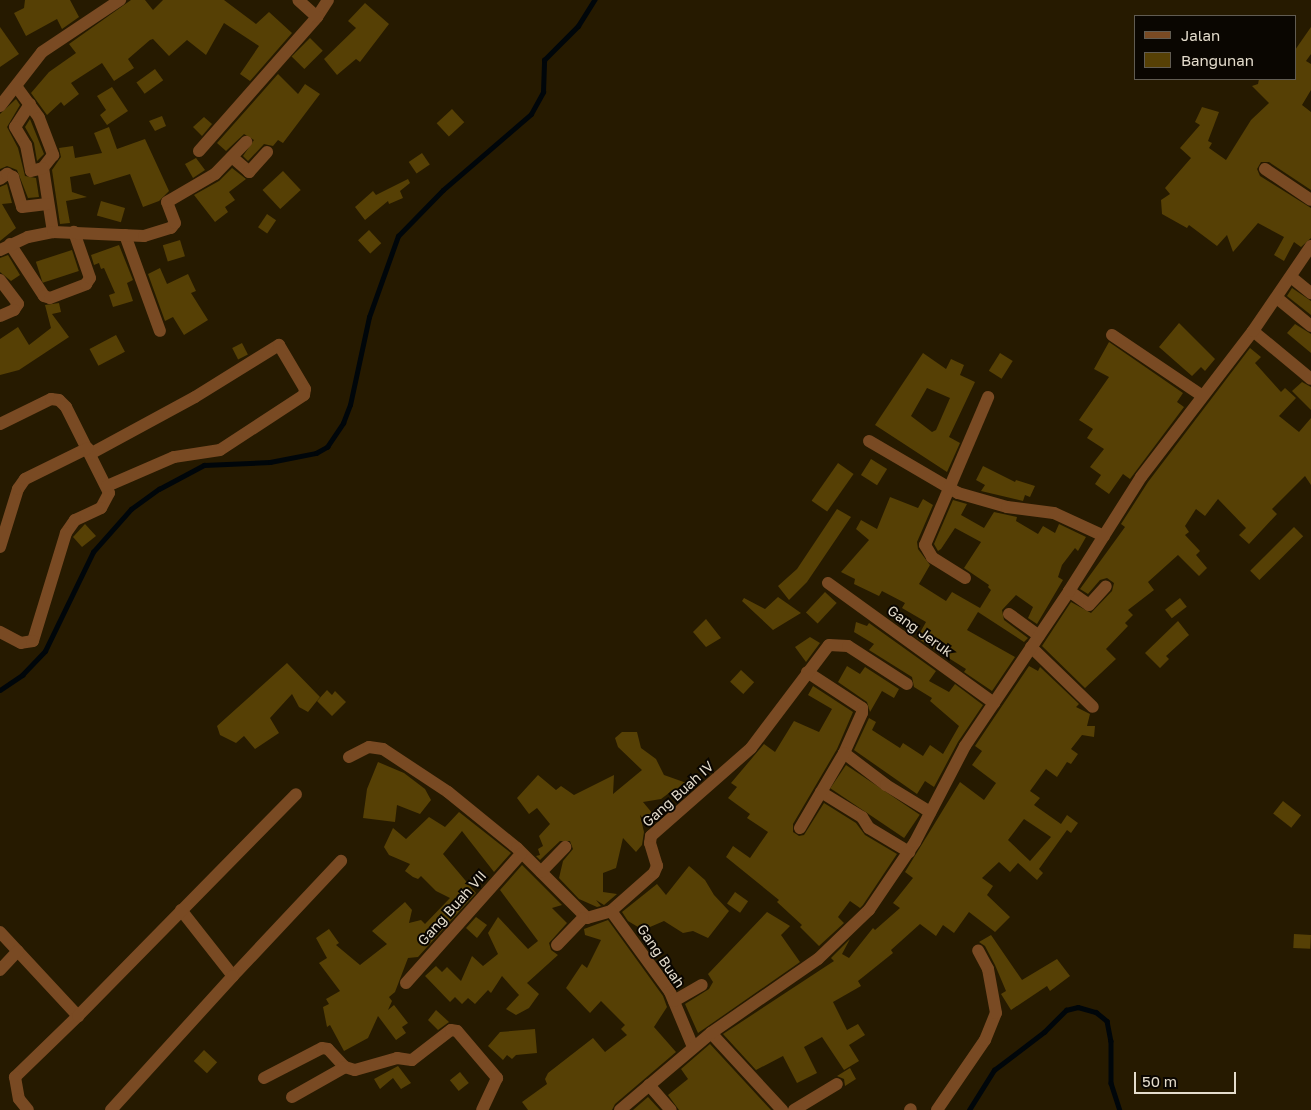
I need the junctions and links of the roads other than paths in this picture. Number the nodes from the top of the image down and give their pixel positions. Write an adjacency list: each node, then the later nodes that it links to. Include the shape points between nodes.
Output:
1 (120, 0): 5 (street, via 42,52)
2 (298, 0): 4 (street)
3 (328, 0): 4 (street)
4 (317, 17): 9 (street)
5 (16, 86): 6 (street); 7 (street)
6 (30, 104): 12 (street, via 53,156); 12 (street, via 15,127 26,145 31,171)
7 (0, 106)
8 (246, 142): 11 (street)
9 (199, 151)
10 (267, 152): 11 (street, via 249,172)
11 (232, 157): 19 (street, via 215,174 167,202 175,223 171,228 144,236)
12 (43, 168): 16 (street)
13 (1265, 169): 15 (street)
14 (0, 179): 16 (street, via 7,174 13,176 22,207)
15 (1311, 200)
16 (47, 204): 17 (street)
17 (53, 232): 18 (street); 21 (street)
18 (74, 232): 19 (street); 21 (street, via 90,278 86,284 50,298 44,296)
19 (125, 235): 28 (street)
20 (1311, 246): 22 (street)
21 (5, 247)
22 (1291, 277): 24 (street); 25 (street)
23 (0, 280): 26 (street, via 18,304 14,310)
24 (1311, 293)
25 (1277, 298): 27 (street); 29 (street)
26 (0, 316)
27 (1311, 326)
28 (160, 331)
29 (1253, 331): 31 (street); 32 (street)
30 (1112, 335): 32 (street)
31 (1311, 379)
32 (1201, 395): 41 (street, via 1141,477)
33 (988, 397): 38 (street)
34 (0, 424): 36 (street, via 51,399 59,400)
35 (869, 441): 38 (street)
36 (89, 451): 37 (street); 37 (street, via 195,397 279,345 305,388 304,395 220,450 174,457); 39 (street, via 25,479)
37 (107, 486): 49 (street, via 109,493 105,504 75,520 66,533 33,641 26,644)
38 (947, 488): 41 (street, via 1007,508 1054,513); 43 (street, via 926,548 932,556)
39 (9, 513): 40 (street); 42 (street)
40 (0, 523)
41 (1104, 536): 46 (street)
42 (0, 547)
43 (965, 578)
44 (828, 583): 53 (street, Gang Jeruk)
45 (1106, 586): 46 (street, via 1089,605)
46 (1069, 591): 48 (street)
47 (1009, 614): 48 (street)
48 (1039, 636): 50 (street)
49 (3, 637)
50 (1032, 647): 53 (street); 54 (street)
51 (807, 672): 52 (street, via 820,652 838,643 848,646); 55 (street, via 862,708); 67 (street, Gang Buah IV, via 751,748 651,836 655,870)
52 (907, 684)
53 (994, 703): 59 (street, via 965,746)
54 (1093, 707)
55 (844, 753): 57 (street); 59 (street, via 886,785)
56 (349, 757): 63 (street, via 369,746 383,749 448,792)
57 (821, 792): 60 (street); 62 (street, via 862,817 868,828)
58 (296, 794): 66 (street)
59 (930, 812): 62 (street)
60 (800, 828)
61 (565, 847): 65 (street)
62 (909, 852): 79 (street, via 869,910 847,933 788,982)
63 (521, 854): 65 (street); 75 (street, Gang Buah VII)
64 (341, 860): 74 (street)
65 (541, 872): 68 (street)
66 (181, 910): 74 (street); 78 (street)
67 (611, 911): 68 (street); 77 (street, Gang Buah, via 649,960)
68 (583, 918): 70 (street)
69 (0, 932): 72 (street)
70 (557, 945)
71 (978, 950): 93 (street, via 988,969 996,1013 985,1040)
72 (18, 951): 73 (street); 78 (street)
73 (0, 970)
74 (233, 976): 87 (street)
75 (406, 983)
76 (702, 985): 77 (street)
77 (674, 1001): 80 (street, Gang Buah)
78 (78, 1016): 86 (street, via 15,1077 19,1099)
79 (711, 1033): 80 (street); 91 (street)
80 (693, 1048): 84 (street)
81 (345, 1067): 82 (street, via 322,1048); 85 (street); 88 (street, via 355,1070 397,1058 412,1060 451,1030 457,1031 497,1078)
82 (264, 1078)
83 (837, 1084): 92 (street)
84 (649, 1085): 89 (street); 90 (street)
85 (292, 1098)
86 (28, 1110)
87 (111, 1110)
88 (482, 1110)
89 (620, 1110)
90 (671, 1110)
91 (782, 1110)
92 (794, 1110)
93 (937, 1110)

